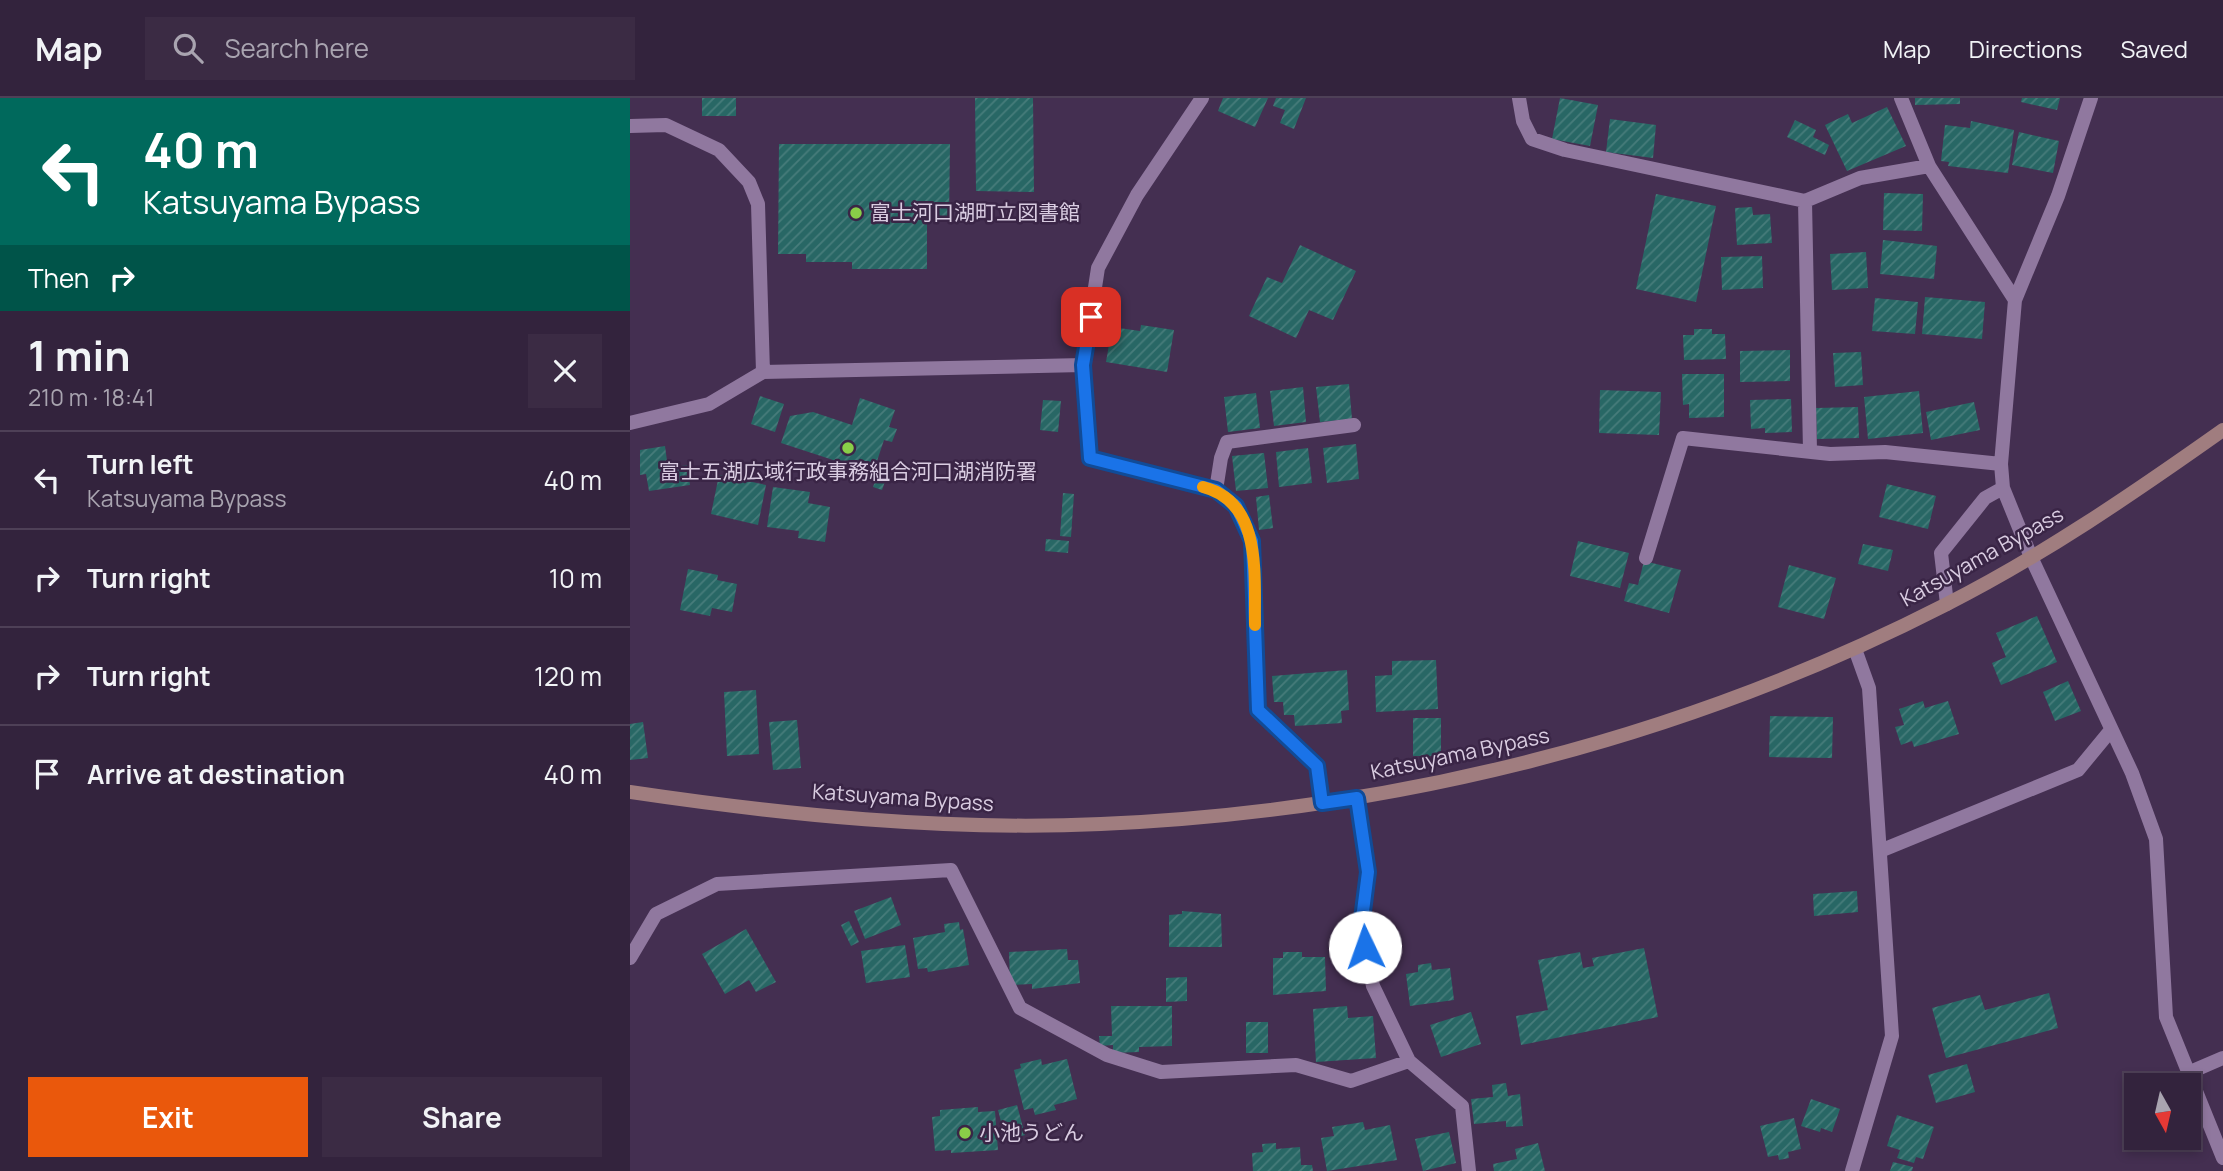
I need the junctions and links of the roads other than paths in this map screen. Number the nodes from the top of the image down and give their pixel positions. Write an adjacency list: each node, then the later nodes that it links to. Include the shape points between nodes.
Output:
1 (1202, 98): 9 (street, via 1137,195 1098,268)
2 (1519, 98): 7 (street, via 1532,139)
3 (1901, 98): 6 (street)
4 (2091, 98): 8 (street, via 2058,196)
5 (630, 126): 10 (street, via 666,125 719,150 749,182 758,204)
6 (1929, 166): 7 (street, via 1860,178); 8 (street)
7 (1805, 201): 14 (street)
8 (2015, 300): 15 (street)
9 (1083, 365): 10 (street); 17 (street, via 1090,458)
10 (763, 372): 11 (street, via 709,404)
11 (630, 423)
12 (1354, 425): 17 (street, via 1227,442)
13 (2223, 430): 18 (main road, Katsuyama Bypass)
14 (1810, 452): 15 (street, via 1885,452); 19 (street, via 1683,438)
15 (2001, 464): 16 (street)
16 (2003, 488): 18 (street); 20 (street, via 1985,498 1941,553)
17 (1216, 490): 25 (street, via 1236,506 1252,541 1258,710 1317,766)
18 (2031, 557): 20 (main road, Katsuyama Bypass); 22 (street)
19 (1646, 558)
20 (1947, 604): 21 (main road, Katsuyama Bypass)
21 (1854, 649): 24 (main road, Katsuyama Bypass, via 1752,692 1624,735 1540,760); 26 (street, via 1870,688)
22 (2111, 730): 26 (street, via 2078,770); 30 (street, via 2156,839 2166,1017)
23 (630, 792): 25 (main road, Katsuyama Bypass, via 720,806 998,825 1101,824)
24 (1357, 798): 25 (main road, Katsuyama Bypass); 29 (street, via 1368,872 1361,927 1373,986)
25 (1322, 803)
26 (1880, 850): 34 (street, via 1892,1036)
27 (630, 958): 29 (street, via 656,914 717,884 951,870 1020,1008 1107,1055 1161,1072 1296,1065 1351,1081)
28 (2223, 1058): 30 (street)
29 (1409, 1061): 33 (street, via 1462,1106)
30 (2188, 1073)
31 (2202, 1107): 32 (street)
32 (2223, 1158)
33 (1469, 1171)
34 (1852, 1171)

